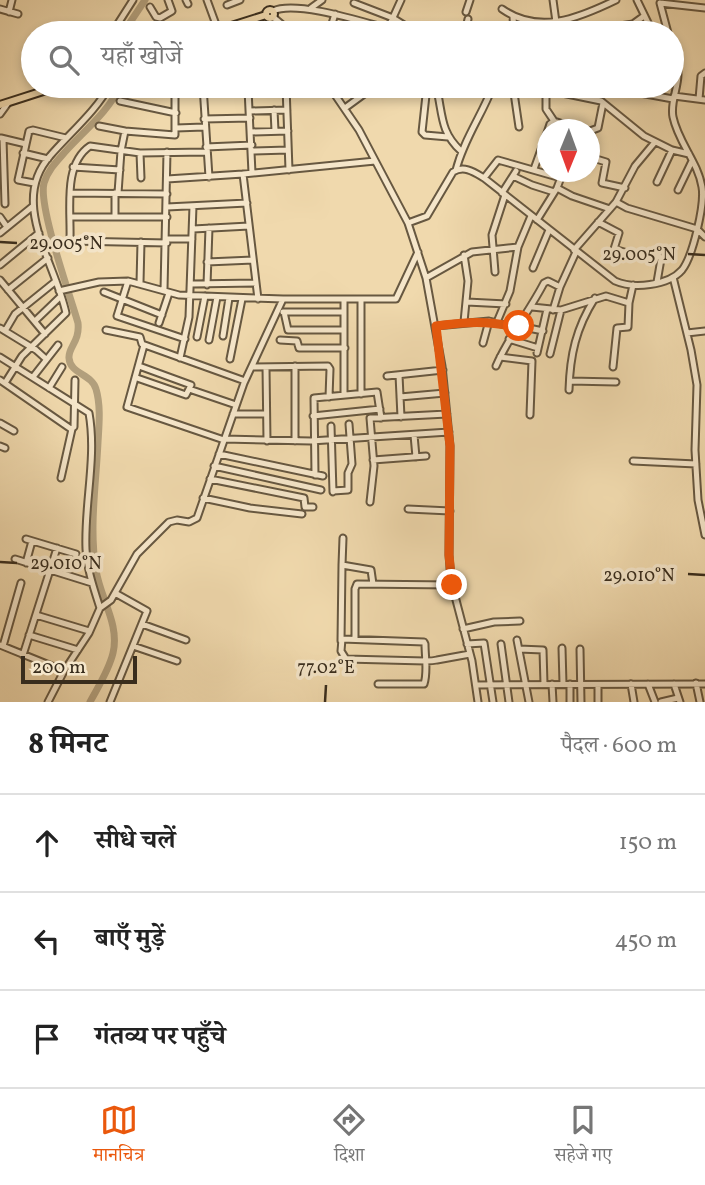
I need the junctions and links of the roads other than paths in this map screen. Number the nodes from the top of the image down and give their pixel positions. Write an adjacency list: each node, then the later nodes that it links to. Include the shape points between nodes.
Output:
1 (12, 0): 21 (street)
2 (133, 0): 29 (street)
3 (168, 0): 16 (street, via 173,11 160,18)
4 (207, 0): 30 (street)
5 (240, 0): 15 (street)
6 (266, 0): 23 (main road)
7 (322, 0): 17 (street)
8 (401, 0): 28 (street)
9 (470, 0): 22 (street)
10 (552, 0): 39 (street)
11 (616, 0): 40 (street)
12 (637, 0): 26 (street)
13 (659, 2): 18 (street); 43 (street)
14 (354, 3): 28 (street)
15 (227, 5)
16 (150, 7)
17 (312, 8): 23 (street); 25 (street)
18 (705, 8)
19 (0, 9): 21 (street)
20 (502, 9): 27 (street)
21 (9, 12): 24 (street)
22 (466, 12)
23 (271, 13): 31 (main road); 32 (street)
24 (18, 14)
25 (335, 14): 33 (street); 34 (street)
26 (644, 16): 41 (street); 42 (street)
27 (513, 17): 37 (street); 38 (street)
28 (393, 18): 35 (street); 36 (street)
29 (120, 21)
30 (215, 21)
31 (250, 21)
32 (279, 21)
33 (333, 21)
34 (357, 21)
35 (392, 21)
36 (397, 21)
37 (513, 21)
38 (527, 21)
39 (556, 21)
40 (559, 21)
41 (638, 21)
42 (647, 21)
43 (665, 21)
44 (705, 73): 61 (street, via 701,76)
45 (22, 98): 64 (main road)
46 (99, 98): 84 (street)
47 (174, 98): 68 (street)
48 (203, 98): 71 (street)
49 (249, 98): 70 (street)
50 (286, 98): 67 (street)
51 (338, 98): 65 (street)
52 (358, 98): 65 (street)
53 (426, 98): 82 (street, via 422,132)
54 (438, 98): 82 (street)
55 (488, 98): 92 (street)
56 (515, 98): 76 (street)
57 (546, 98): 72 (street)
58 (583, 98): 63 (street)
59 (602, 98): 63 (street)
60 (674, 98): 61 (street); 96 (street, via 673,117)
61 (702, 100)
62 (120, 101): 68 (street)
63 (602, 102): 73 (street); 85 (street)
64 (4, 104): 69 (street)
65 (345, 108): 99 (street)
66 (274, 110): 67 (street); 70 (street); 79 (street)
67 (286, 110): 80 (street)
68 (176, 113): 77 (street)
69 (0, 114)
70 (250, 114): 71 (street); 81 (street)
71 (204, 119): 75 (street)
72 (553, 119)
73 (599, 119)
74 (99, 126): 78 (street)
75 (204, 127): 77 (street); 88 (street)
76 (519, 127)
77 (176, 128): 78 (street, via 176,134 169,136)
78 (124, 131): 91 (street)
79 (275, 131): 80 (street); 81 (street)
80 (288, 131): 89 (street)
81 (251, 132): 87 (street)
82 (447, 137): 92 (street)
83 (1, 138): 86 (street); 127 (street)
84 (66, 138): 86 (street, via 31,130); 97 (street)
85 (655, 142): 90 (street); 118 (street, via 635,166)
86 (26, 144): 94 (street)
87 (252, 148): 88 (street); 89 (street); 108 (street)
88 (206, 149): 93 (street); 110 (street)
89 (288, 150): 105 (street)
90 (672, 150): 96 (street); 116 (street)
91 (121, 151): 95 (street); 102 (street, via 88,146); 104 (street)
92 (461, 151): 106 (street)
93 (167, 152): 95 (street); 113 (street)
94 (23, 153): 97 (street); 117 (street, via 18,180)
95 (140, 153): 111 (street)
96 (690, 154): 101 (street)
97 (48, 159): 117 (street)
98 (600, 160): 118 (street, via 607,162 602,183)
99 (374, 161): 105 (street); 138 (street)
100 (537, 161): 103 (street)
101 (692, 161): 114 (street); 120 (street)
102 (73, 167): 104 (street); 121 (street)
103 (534, 169): 107 (street); 112 (street, via 498,160)
104 (120, 170): 122 (street)
105 (289, 170): 108 (street)
106 (456, 170): 112 (street, via 469,170); 138 (street, via 427,216)
107 (537, 170)
108 (252, 173): 109 (street)
109 (243, 174): 110 (street); 126 (street)
110 (209, 177): 113 (street)
111 (141, 178)
112 (484, 178): 124 (street)
113 (167, 179): 123 (street)
114 (703, 180): 143 (street)
115 (559, 182): 119 (street)
116 (657, 182)
117 (34, 183): 129 (street)
118 (625, 188): 125 (street)
119 (556, 190): 124 (street, via 515,174); 131 (street); 136 (street)
120 (678, 190)
121 (71, 193): 122 (street); 133 (street)
122 (117, 193): 123 (street); 134 (street)
123 (167, 194): 130 (street)
124 (503, 194): 136 (street); 152 (street)
125 (616, 202): 131 (street); 143 (street)
126 (247, 203): 128 (street); 139 (street)
127 (5, 204)
128 (193, 206): 130 (street); 142 (street)
129 (33, 207): 140 (street); 146 (street)
130 (167, 207): 135 (street)
131 (610, 209): 137 (street)
132 (0, 217): 140 (street)
133 (71, 217): 134 (street); 150 (street, via 73,241)
134 (115, 217): 135 (street)
135 (167, 217): 149 (street)
136 (534, 218): 144 (street); 151 (street)
137 (598, 222): 153 (street); 157 (street, via 619,233 614,249)
138 (408, 223): 154 (street)
139 (249, 226): 141 (street); 159 (street)
140 (7, 227): 145 (street)
141 (209, 228): 142 (street); 160 (street)
142 (193, 229): 148 (street)
143 (697, 229): 147 (street); 164 (street, via 685,265)
144 (549, 230): 153 (street); 162 (street)
145 (0, 233)
146 (39, 233): 158 (street); 161 (street)
147 (705, 237)
148 (192, 239): 149 (street); 172 (street)
149 (167, 241): 150 (street); 179 (street)
150 (141, 242): 170 (street)
151 (518, 247): 152 (street); 194 (street)
152 (493, 248): 156 (street); 163 (street)
153 (575, 251): 174 (street, via 615,281); 175 (street)
154 (418, 253): 165 (street); 191 (street, via 396,299)
155 (647, 254): 169 (street, via 660,258)
156 (464, 255): 165 (street); 192 (street)
157 (634, 255)
158 (48, 258): 167 (street); 176 (street)
159 (253, 260): 160 (street); 171 (street)
160 (207, 262): 173 (street)
161 (0, 265)
162 (533, 268)
163 (495, 272)
164 (673, 276): 169 (street); 215 (street)
165 (425, 278): 208 (street)
166 (0, 280): 176 (street)
167 (56, 281): 177 (street); 196 (street)
168 (128, 281): 170 (street); 177 (street, via 99,282); 186 (street)
169 (657, 282): 174 (street)
170 (141, 283): 179 (street)
171 (256, 283): 173 (street); 188 (street)
172 (191, 284): 173 (street); 181 (street)
173 (206, 285)
174 (633, 285): 193 (street)
175 (560, 287): 195 (street, via 545,282); 197 (street)
176 (6, 288): 180 (street); 196 (street)
177 (61, 292): 203 (street); 216 (street, via 66,313)
178 (104, 292): 186 (street)
179 (167, 292): 181 (street); 202 (street)
180 (0, 294)
181 (190, 296): 182 (street); 220 (street)
182 (205, 296): 183 (street); 218 (street)
183 (217, 297): 184 (street); 221 (street)
184 (229, 298): 187 (street); 217 (street)
185 (595, 298): 193 (street, via 610,296); 198 (street); 250 (street, via 578,327)
186 (123, 299): 202 (street); 220 (street, via 118,316)
187 (242, 299): 188 (street); 233 (street)
188 (258, 299): 189 (street)
189 (283, 299): 190 (street); 199 (street)
190 (344, 299): 191 (street); 201 (street)
191 (361, 300): 256 (street)
192 (467, 302): 194 (street); 205 (street)
193 (629, 303): 241 (street, via 628,328 617,328)
194 (506, 304): 206 (street)
195 (532, 307): 197 (street); 209 (street)
196 (23, 308): 203 (street); 210 (street)
197 (550, 310): 198 (street); 213 (street)
198 (561, 310): 228 (street)
199 (276, 312): 200 (street); 236 (street)
200 (284, 312): 201 (street); 212 (street, via 288,330)
201 (343, 312): 212 (street)
202 (162, 315): 207 (street)
203 (35, 321): 216 (street)
204 (489, 321): 205 (street); 206 (street); 223 (street)
205 (464, 322): 208 (street)
206 (497, 322): 209 (street)
207 (159, 323)
208 (436, 326): 242 (street)
209 (518, 327): 213 (street); 219 (street)
210 (2, 329): 226 (street)
211 (106, 330): 225 (street, via 140,337)
212 (343, 330): 227 (street)
213 (543, 331): 219 (street, via 538,351)
214 (705, 331): 215 (street)
215 (687, 333): 289 (street, via 697,385)
216 (45, 334): 226 (street)
217 (223, 336)
218 (197, 337)
219 (509, 339): 230 (street)
220 (185, 340): 231 (street)
221 (209, 340)
222 (280, 340): 227 (street, via 297,341 299,348)
223 (483, 343)
224 (58, 345): 232 (street)
225 (144, 345): 231 (street); 235 (street)
226 (31, 347): 232 (street); 234 (street)
227 (345, 348): 257 (street)
228 (550, 354)
229 (0, 357): 234 (street)
230 (500, 357): 239 (street); 266 (street, via 533,362)
231 (180, 358): 249 (street)
232 (46, 359): 245 (street)
233 (230, 359)
234 (16, 366): 245 (street); 248 (street)
235 (139, 366): 246 (street); 253 (street, via 190,383)
236 (252, 366): 237 (street); 249 (street)
237 (266, 366): 238 (street); 264 (street)
238 (295, 366): 258 (street, via 329,367); 282 (street)
239 (496, 366)
240 (62, 367): 252 (street)
241 (613, 367)
242 (443, 370): 243 (street); 255 (street)
243 (398, 375): 244 (street); 259 (street)
244 (387, 376)
245 (33, 377): 252 (street)
246 (136, 378): 253 (street, via 186,395); 278 (street, via 127,408)
247 (75, 380): 260 (street)
248 (2, 381): 273 (street)
249 (245, 381): 261 (street)
250 (570, 381): 251 (street); 254 (street)
251 (616, 382)
252 (49, 387): 260 (street)
253 (189, 389): 261 (street)
254 (569, 390)
255 (445, 393): 259 (street); 265 (street)
256 (361, 394): 257 (street); 262 (street, via 378,393)
257 (344, 395): 258 (street)
258 (329, 397): 267 (street, via 314,398)
259 (400, 397): 268 (street)
260 (75, 403): 273 (street); 311 (street, via 88,410 90,417 86,550)
261 (236, 405): 263 (street)
262 (380, 409): 267 (street); 269 (street)
263 (233, 414): 264 (street); 278 (street)
264 (266, 414): 281 (street)
265 (447, 414): 268 (street); 275 (street)
266 (530, 415)
267 (313, 416): 283 (street)
268 (401, 416): 269 (street)
269 (381, 418): 277 (street, via 369,419)
270 (0, 423): 274 (street)
271 (349, 424): 279 (street)
272 (331, 426): 280 (street)
273 (72, 429): 293 (street)
274 (14, 431)
275 (449, 432): 276 (street); 300 (street)
276 (414, 435): 277 (street); 286 (street)
277 (371, 437): 279 (street); 287 (street)
278 (224, 439): 281 (street); 284 (street)
279 (351, 439): 280 (street); 280 (street, via 348,490 333,492)
280 (332, 440): 283 (street)
281 (267, 441): 282 (street)
282 (295, 441): 283 (street)
283 (314, 441): 291 (street)
284 (219, 454): 290 (street); 291 (street)
285 (426, 456): 286 (street)
286 (416, 457): 287 (street)
287 (373, 460): 297 (street)
288 (633, 461): 289 (street)
289 (696, 464): 302 (street)
290 (214, 466): 294 (street); 295 (street)
291 (315, 475): 292 (street)
292 (323, 477)
293 (61, 478)
294 (210, 479): 296 (street); 298 (street, via 304,498 305,507)
295 (321, 490)
296 (203, 498): 301 (street); 314 (street, via 195,520 169,522 141,550)
297 (370, 502)
298 (313, 507)
299 (408, 509): 300 (street)
300 (450, 510): 313 (street)
301 (302, 514)
302 (705, 530)
303 (343, 538): 308 (street)
304 (57, 548): 305 (street); 307 (street, via 29,540); 309 (street)
305 (76, 554)
306 (15, 559): 307 (street)
307 (26, 563): 309 (street)
308 (342, 565): 312 (street, via 371,569); 325 (street)
309 (50, 571): 311 (street); 316 (street)
310 (21, 583): 328 (street)
311 (92, 583): 315 (street)
312 (373, 584): 313 (street); 322 (street, via 356,586)
313 (452, 585): 319 (street)
314 (115, 593): 315 (street); 318 (street, via 147,609)
315 (101, 606): 320 (street)
316 (36, 615): 320 (street); 321 (street)
317 (520, 621): 319 (street)
318 (142, 624): 323 (street); 329 (street)
319 (463, 629): 326 (street)
320 (89, 631): 333 (street)
321 (29, 635): 333 (street); 335 (street)
322 (355, 639): 325 (street); 337 (street, via 424,642)
323 (186, 640)
324 (517, 640): 331 (street)
325 (341, 641): 337 (street, via 345,659)
326 (467, 644): 334 (street); 352 (street, via 484,643)
327 (501, 644): 341 (street)
328 (1, 645): 335 (street)
329 (133, 646): 336 (street); 356 (street)
330 (562, 648): 345 (street)
331 (519, 649): 342 (street); 343 (street, via 543,649)
332 (580, 649): 346 (street)
333 (78, 650): 338 (street)
334 (470, 654): 337 (street); 351 (street)
335 (23, 655): 338 (street)
336 (177, 661)
337 (426, 661): 340 (street, via 425,684)
338 (64, 671): 355 (street)
339 (696, 683): 349 (street); 350 (street); 368 (street)
340 (378, 684)
341 (508, 684): 342 (street); 352 (street); 359 (street)
342 (526, 684): 343 (street); 360 (street)
343 (544, 684): 344 (street)
344 (552, 684): 345 (street); 361 (street)
345 (567, 684): 346 (street); 362 (street)
346 (581, 684): 353 (street); 363 (street)
347 (631, 684): 348 (street); 353 (street); 365 (street)
348 (648, 684): 349 (street); 366 (street)
349 (674, 684): 354 (street)
350 (705, 684)
351 (476, 685): 352 (street); 357 (street)
352 (492, 685): 358 (street)
353 (598, 685): 364 (street)
354 (679, 700): 367 (street)
355 (48, 702)
356 (110, 702)
357 (478, 702)
358 (493, 702)
359 (509, 702)
360 (529, 702)
361 (553, 702)
362 (570, 702)
363 (581, 702)
364 (598, 702)
365 (634, 702)
366 (654, 702)
367 (661, 702)
368 (700, 702)

